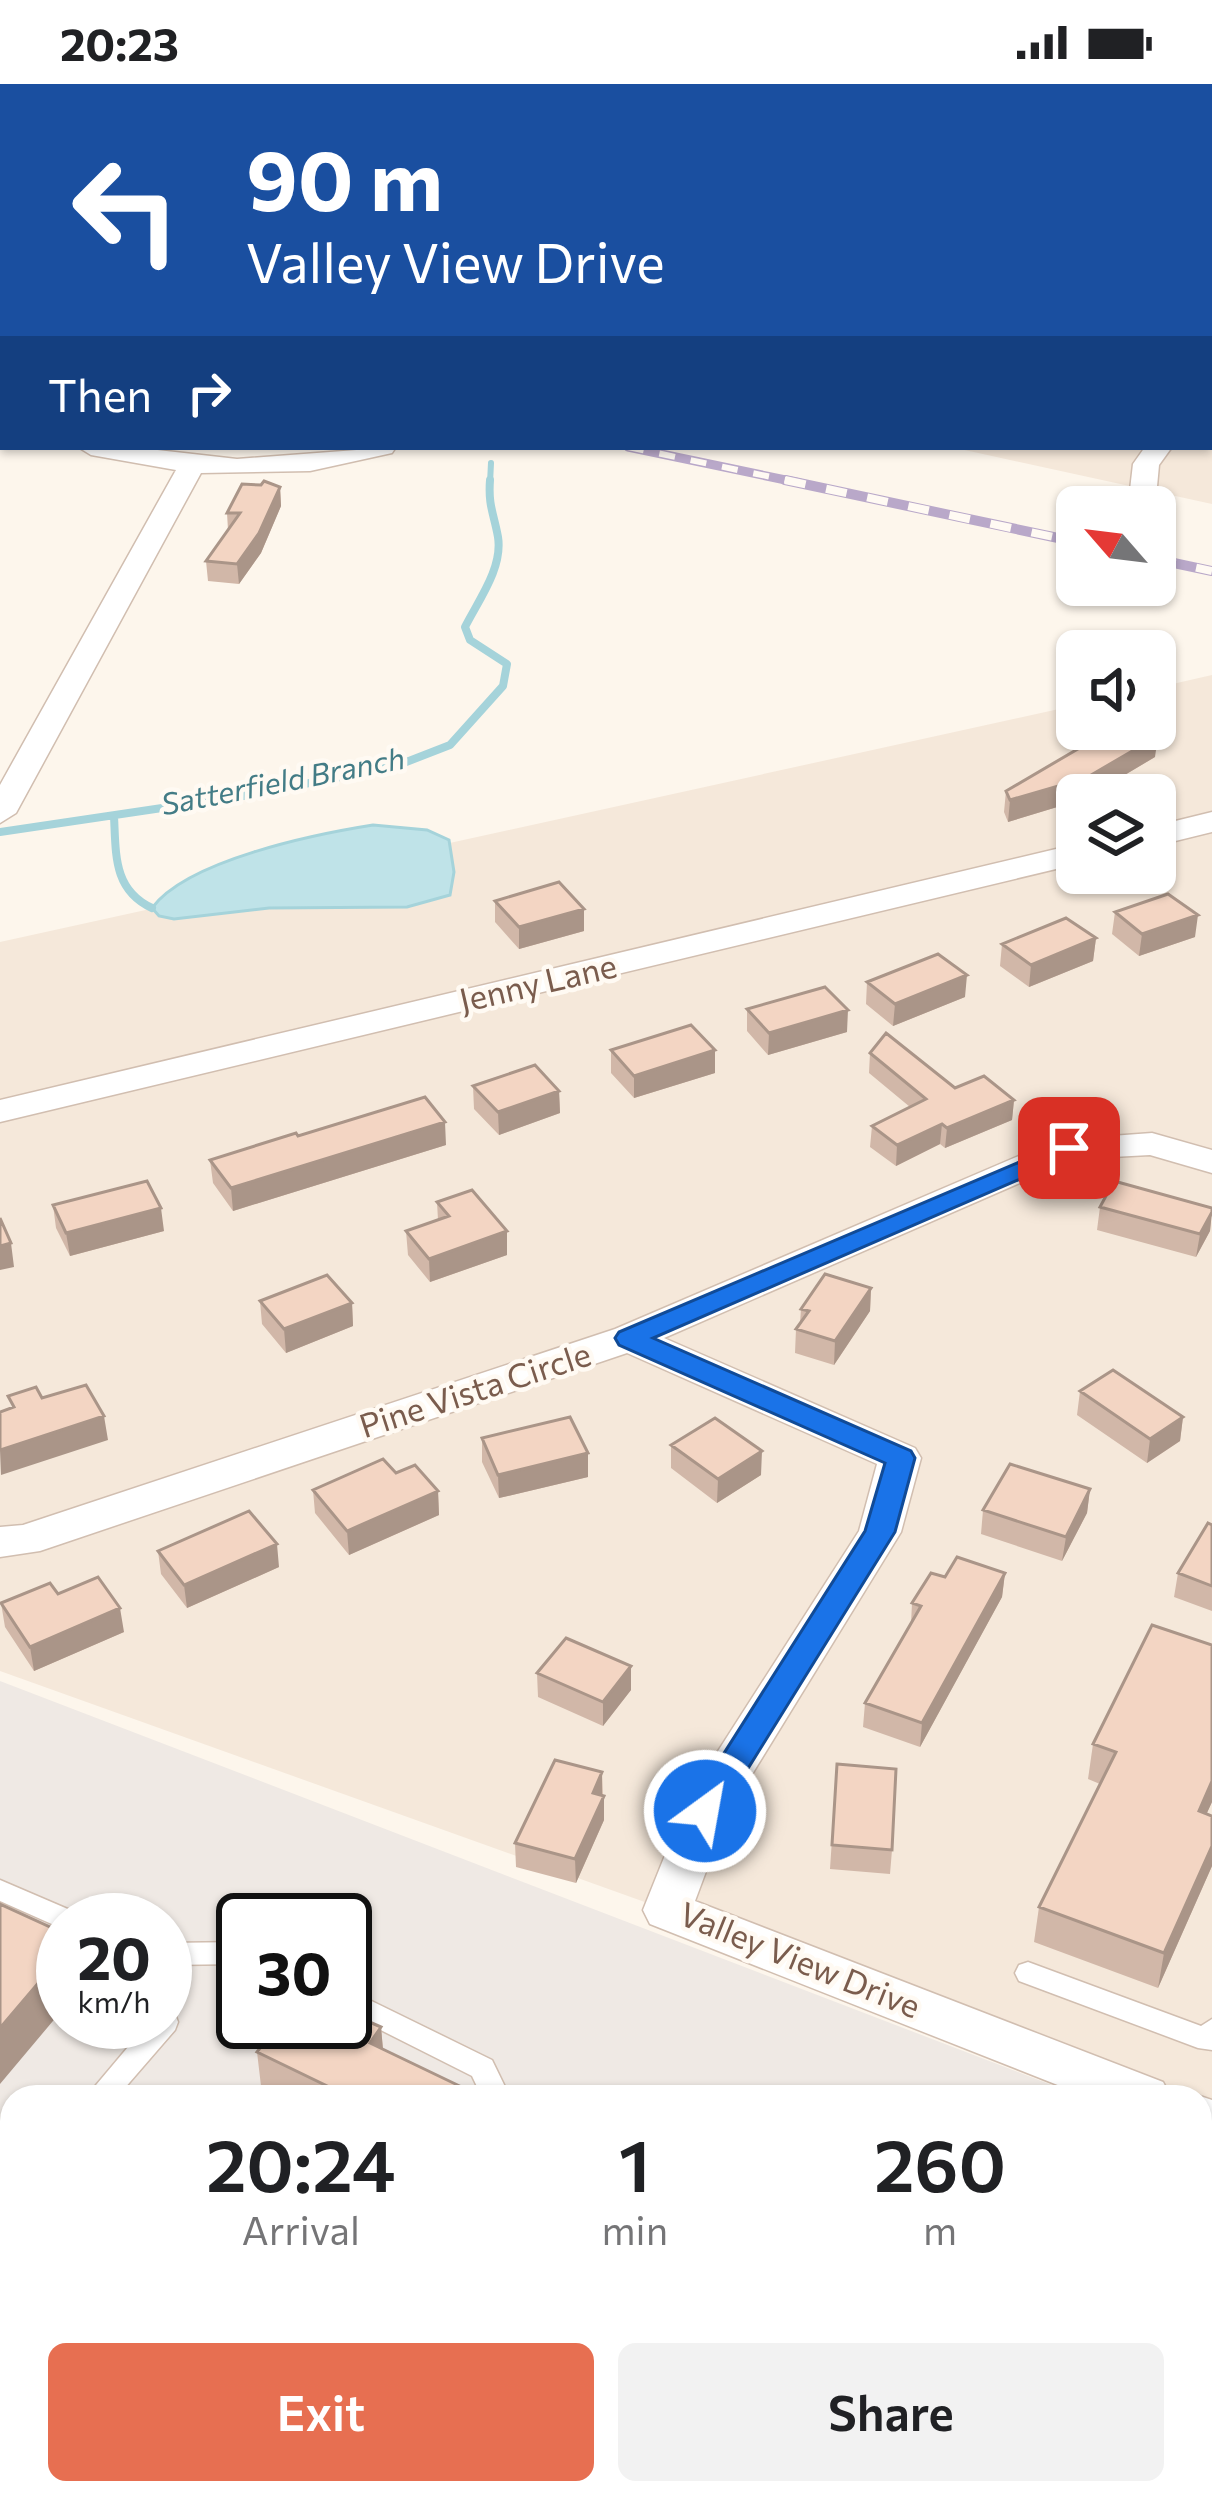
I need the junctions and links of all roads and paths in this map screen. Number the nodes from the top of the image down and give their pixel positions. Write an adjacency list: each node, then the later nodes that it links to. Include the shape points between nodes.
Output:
1 (107, 450): 4 (street)
2 (368, 450): 4 (street, via 285,466)
3 (1158, 450): 5 (street)
4 (191, 466): 6 (street)
5 (1144, 486)
6 (0, 813)
7 (1212, 822): 8 (street)
8 (1176, 831)
9 (1056, 859): 10 (street, Jenny Lane)
10 (0, 1111)
11 (1212, 1162): 12 (street, Pine Vista Circle, via 1152,1144 1069,1148)
12 (628, 1338): 13 (street, Pine Vista Circle, via 26,1540); 22 (street, Valley View Drive, via 901,1458 880,1532 705,1811 667,1910)
13 (0, 1542)
14 (0, 1890): 15 (lane)
15 (36, 1906)
16 (1028, 1972): 18 (lane, via 1208,2040)
17 (372, 2013): 21 (lane, via 482,2068)
18 (1212, 2030)
19 (143, 2049): 20 (lane)
20 (114, 2085)
21 (490, 2085)
22 (1114, 2085)

